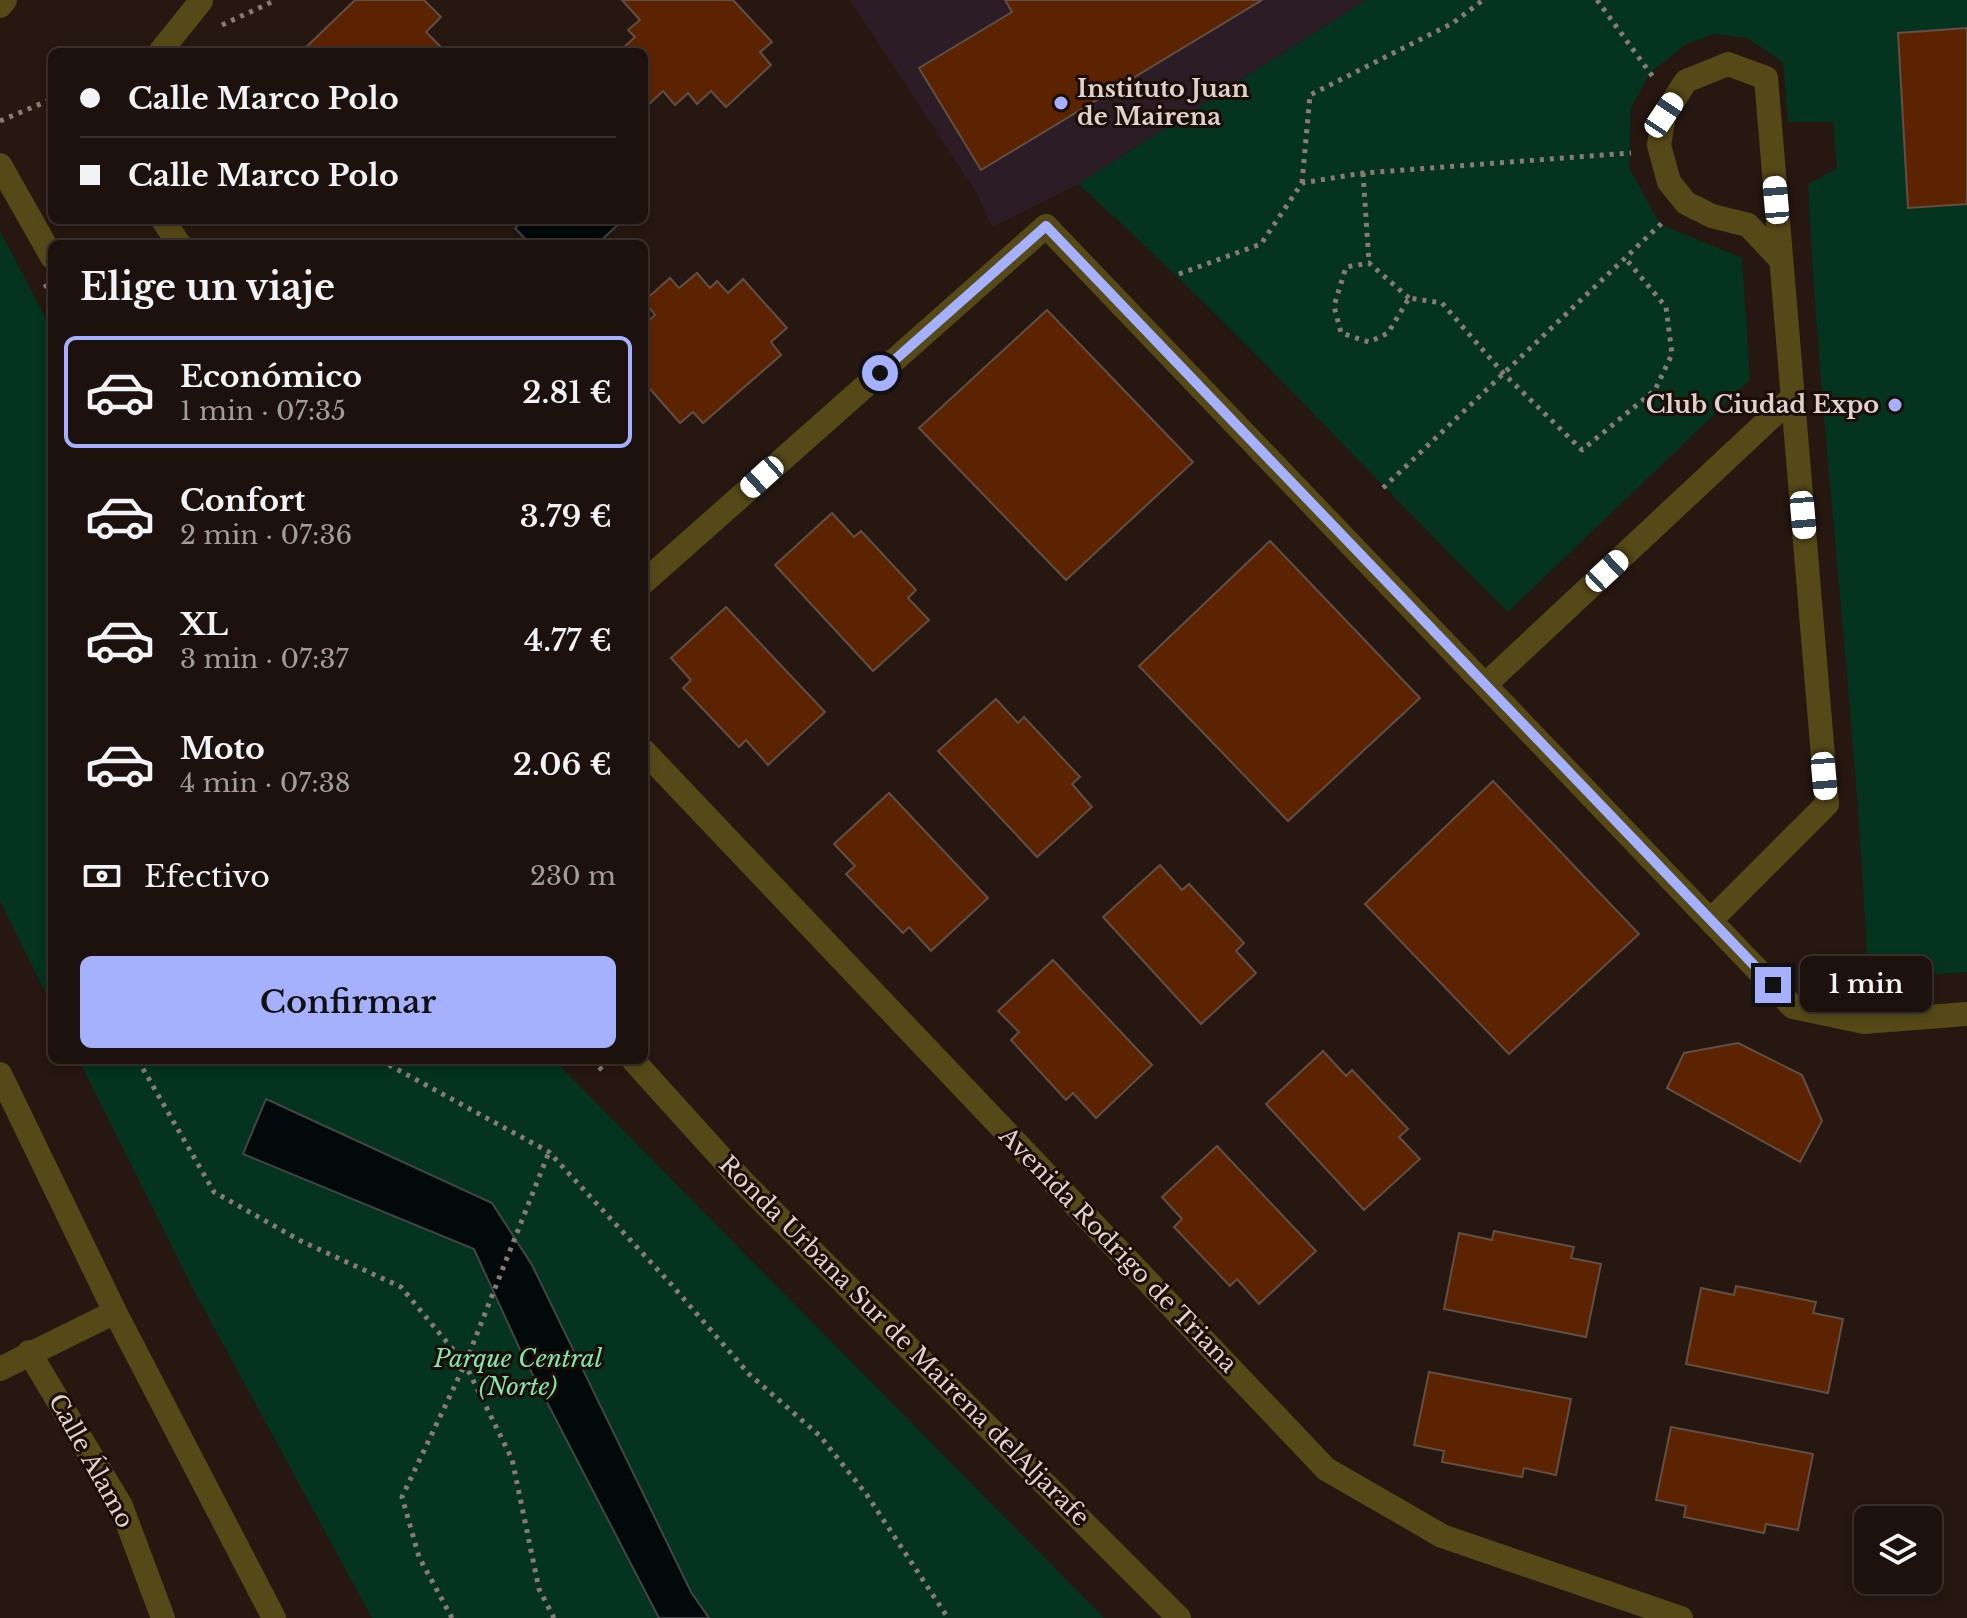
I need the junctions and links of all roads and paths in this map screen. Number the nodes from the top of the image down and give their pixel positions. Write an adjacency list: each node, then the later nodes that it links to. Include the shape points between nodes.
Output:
1 (5, 0): 5 (street)
2 (1483, 0): 13 (path, via 1453,23 1310,95)
3 (1597, 0): 7 (path, via 1650,74)
4 (201, 1): 6 (street)
5 (0, 6)
6 (163, 48)
7 (1675, 99): 10 (street, via 1664,115); 17 (street, via 1686,81 1728,64 1766,78)
8 (48, 101): 9 (path)
9 (0, 121)
10 (1659, 145): 12 (path, via 1629,153); 14 (street, via 1669,182)
11 (0, 165): 15 (street)
12 (1363, 173): 13 (path); 18 (path)
13 (1302, 183): 19 (path, via 1261,244)
14 (1686, 203): 16 (path); 17 (street, via 1748,225)
15 (48, 250)
16 (1625, 258): 21 (path); 21 (path, via 1666,307 1672,354 1655,390 1582,450)
17 (1781, 260): 22 (street)
18 (1369, 263): 20 (path); 20 (path, via 1346,267 1334,306 1341,333 1369,342 1388,333)
19 (1179, 274)
20 (1409, 298): 21 (path, via 1442,303)
21 (1503, 373): 23 (path)
22 (1793, 397): 25 (street); 27 (street, via 1827,804)
23 (1383, 488)
24 (648, 578): 25 (street, via 1046,226)
25 (1485, 685): 27 (street)
26 (648, 755): 44 (street, Avenida Rodrigo de Triana, via 1326,1469 1442,1536)
27 (1711, 920): 28 (street, via 1793,1007 1864,1022)
28 (1967, 1014)
29 (140, 1064): 36 (path, via 214,1192 301,1241 401,1287)
30 (387, 1064): 33 (path)
31 (637, 1064): 43 (street, Ronda Urbana Sur de Mairena delAljarafe, via 745,1184)
32 (0, 1074): 34 (street)
33 (549, 1152): 36 (path); 42 (path, via 749,1374 820,1436 867,1495)
34 (115, 1312): 35 (street); 39 (street)
35 (29, 1352): 37 (street); 38 (street, Calle Álamo, via 121,1506)
36 (465, 1364): 40 (path, via 402,1497 419,1557); 41 (path, via 512,1459 539,1589)
37 (0, 1369)
38 (163, 1618)
39 (274, 1618)
40 (452, 1618)
41 (554, 1618)
42 (948, 1618)
43 (1179, 1618)
44 (1681, 1618)

